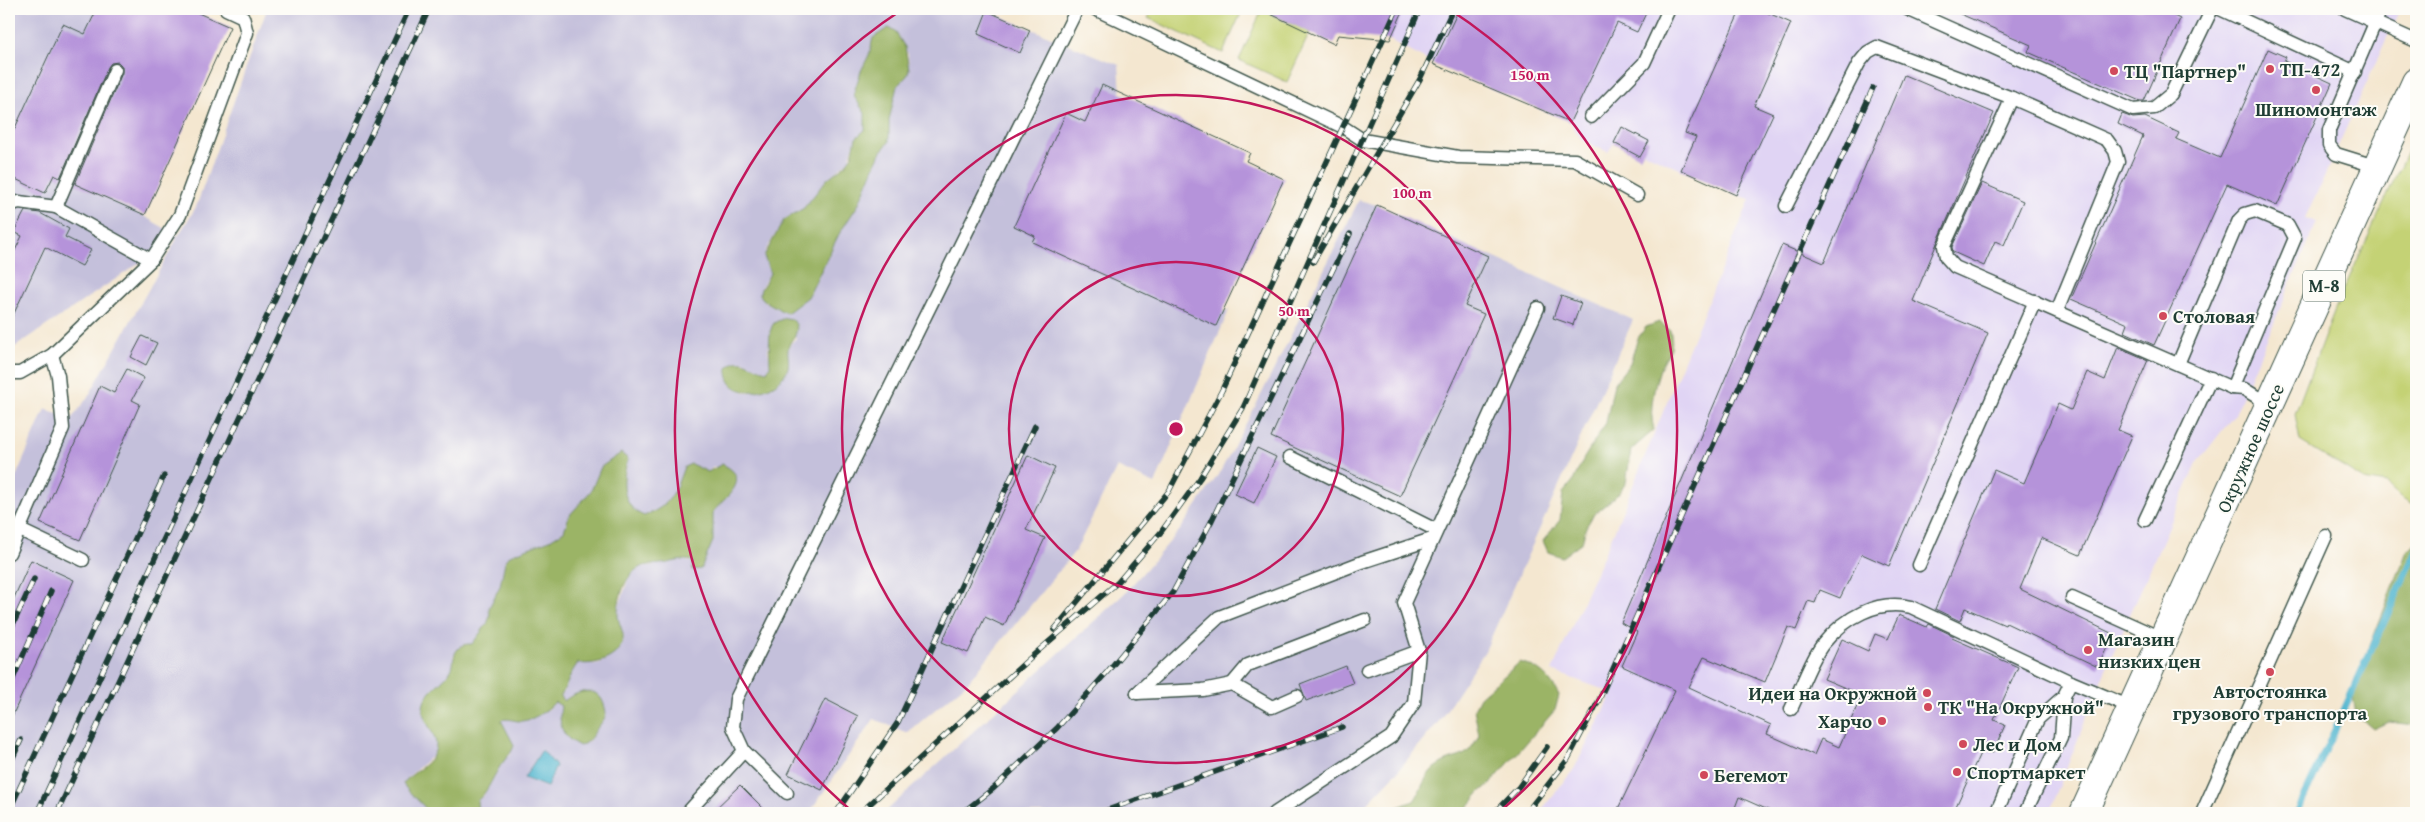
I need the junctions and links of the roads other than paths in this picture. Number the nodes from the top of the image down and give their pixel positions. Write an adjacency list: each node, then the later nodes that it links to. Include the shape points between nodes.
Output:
1 (226, 9): 22 (lane, via 243,18 247,33 180,215)
2 (1076, 9): 51 (lane, via 736,699 733,727)
3 (1095, 9): 18 (lane, via 1343,127 1363,140 1458,157 1575,160)
4 (1669, 9): 16 (lane, via 1644,63)
5 (1907, 9): 6 (lane, via 2133,110 2154,108 2171,94)
6 (2212, 9)
7 (2220, 9): 13 (lane)
8 (2345, 9): 10 (lane)
9 (2380, 9): 10 (lane)
10 (2375, 22): 11 (lane); 13 (lane)
11 (2416, 41)
12 (115, 70): 21 (lane)
13 (2355, 72): 17 (lane, via 2328,130 2328,145 2336,154)
14 (2416, 82): 17 (main road, Окружное шоссе / М-8)
15 (2012, 98): 20 (lane, via 1877,47 1859,63); 23 (lane, via 1944,246 1946,257 1956,267); 25 (lane, via 2106,140 2115,151 2118,162)
16 (1591, 117)
17 (2378, 167): 31 (main road, Окружное шоссе / М-8)
18 (1637, 195)
19 (9, 205): 21 (lane, via 19,202)
20 (1786, 206)
21 (56, 207): 22 (lane)
22 (152, 260): 26 (lane)
23 (2035, 301): 25 (lane); 39 (lane)
24 (1538, 308): 35 (lane)
25 (2057, 311): 27 (lane)
26 (52, 355): 28 (lane, via 20,373); 34 (lane, via 58,376 63,428)
27 (2178, 364): 29 (lane); 30 (lane, via 2239,220 2255,211 2288,225 2295,238)
28 (9, 373)
29 (2211, 378): 30 (lane); 33 (lane)
30 (2232, 388): 31 (lane, via 2244,389)
31 (2270, 405): 42 (main road, Окружное шоссе / М-8)
32 (1290, 457): 35 (lane)
33 (2145, 520)
34 (20, 530): 37 (lane); 38 (lane)
35 (1434, 534): 43 (lane, via 1404,603); 46 (lane, via 1219,617 1137,693 1203,690)
36 (2326, 536): 58 (lane)
37 (9, 553)
38 (83, 560)
39 (1919, 565)
40 (2072, 598): 42 (lane)
41 (1365, 620): 46 (lane, via 1248,664)
42 (2163, 639): 49 (main road, Окружное шоссе / М-8)
43 (1419, 651): 44 (lane); 54 (lane, via 1414,703 1391,737)
44 (1367, 670)
45 (2071, 682): 48 (lane); 49 (lane); 50 (lane, via 1911,607 1883,605 1850,619 1822,645)
46 (1232, 684): 47 (lane, via 1272,707)
47 (1298, 696)
48 (2064, 696): 55 (lane, via 2038,720); 56 (lane, via 2061,738)
49 (2133, 708): 57 (main road, Окружное шоссе / М-8)
50 (1791, 709)
51 (744, 751): 52 (lane); 53 (lane)
52 (787, 793)
53 (687, 813)
54 (1275, 813)
55 (1996, 813)
56 (2025, 813)
57 (2084, 813)
58 (2202, 813)

